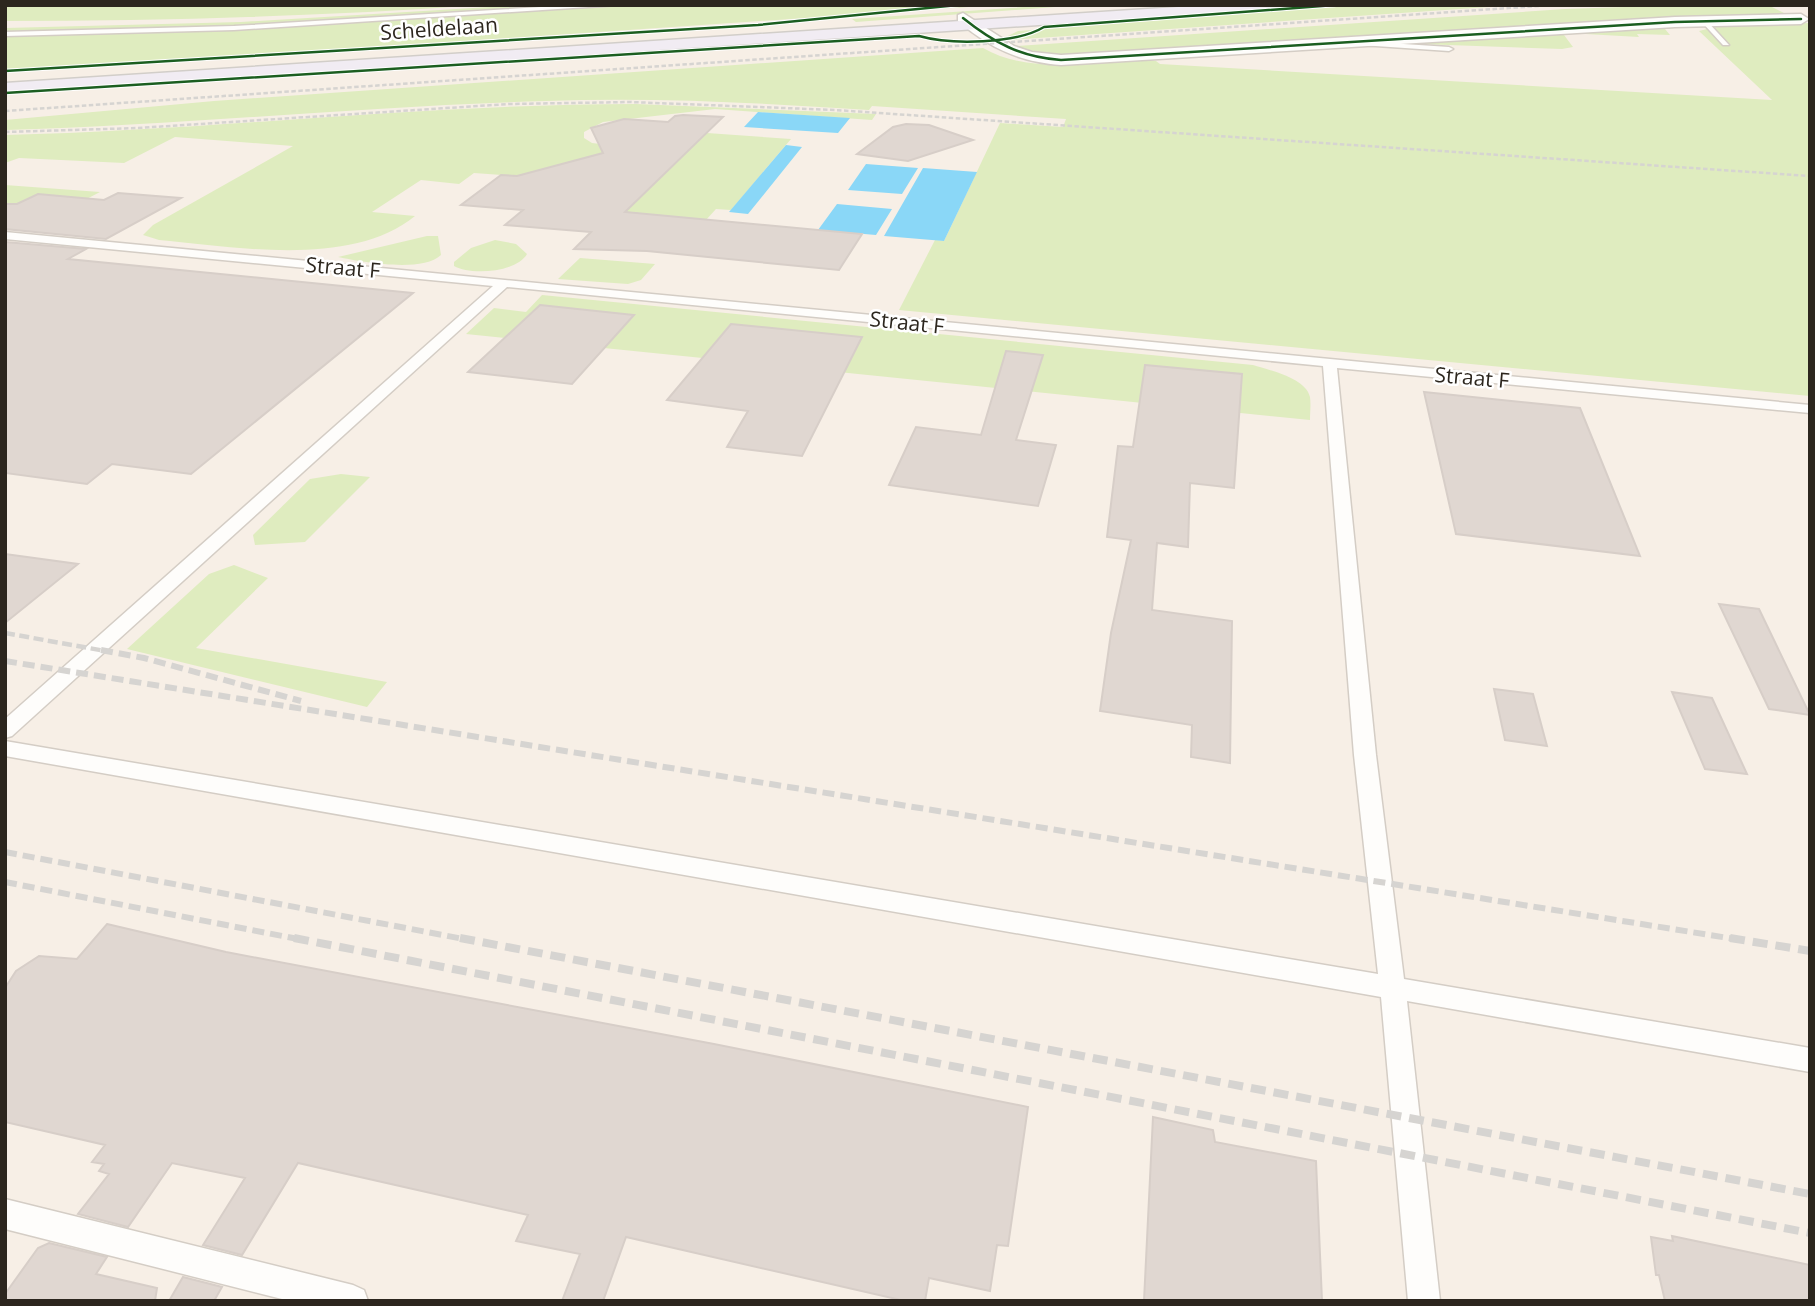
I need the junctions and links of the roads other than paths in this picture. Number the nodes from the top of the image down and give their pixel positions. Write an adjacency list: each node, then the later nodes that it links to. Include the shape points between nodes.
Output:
1 (615, 5): 7 (lane, via 234,28)
2 (1147, 5): 6 (main road, Scheldelaan)
3 (1282, 5): 6 (main road, Scheldelaan)
4 (1805, 19): 5 (street)
5 (1702, 21): 8 (street); 9 (lane)
6 (968, 22): 8 (street, via 1002,49 1035,58); 11 (main road, Scheldelaan); 12 (main road, Scheldelaan)
7 (5, 34)
8 (1342, 42): 10 (lane)
9 (1726, 43)
10 (1449, 49)
11 (5, 78)
12 (5, 88)
13 (5, 235): 14 (lane, Straat F)
14 (505, 282): 15 (lane, Straat F); 17 (lane)
15 (1330, 364): 16 (lane, Straat F); 19 (lane, via 1365,755)
16 (1810, 409)
17 (5, 732)
18 (5, 748): 19 (lane)
19 (1393, 988): 20 (lane); 23 (lane)
20 (1810, 1060)
21 (5, 1214): 22 (lane)
22 (353, 1301)
23 (1424, 1301)

